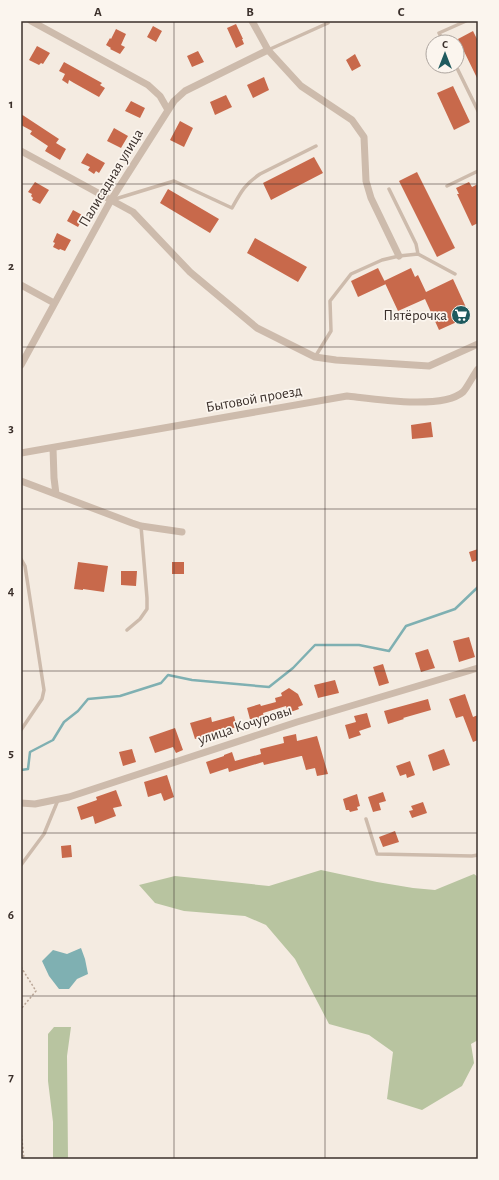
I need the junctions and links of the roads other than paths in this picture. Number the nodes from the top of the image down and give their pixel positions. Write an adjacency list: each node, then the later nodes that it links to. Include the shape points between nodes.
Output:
1 (31, 21): 8 (street, via 148,85 160,96)
2 (252, 21): 6 (street)
3 (466, 21): 5 (lane)
4 (328, 23): 6 (lane)
5 (440, 34)
6 (268, 50): 8 (street, Палисадная улица, via 185,91); 17 (street, via 301,86 352,120 364,137 366,181 371,198)
7 (460, 74): 9 (lane)
8 (168, 110): 15 (street, Палисадная улица)
9 (478, 111)
10 (316, 146): 15 (lane, via 260,174 245,185 232,208 174,180)
11 (21, 151): 15 (street)
12 (478, 171): 13 (lane)
13 (447, 186)
14 (389, 189): 16 (lane, via 416,244)
15 (111, 200): 20 (street, Палисадная улица); 22 (street, via 133,212 190,272 257,328)
16 (418, 254): 17 (lane); 18 (lane)
17 (399, 256): 22 (lane, via 382,260 351,274 330,301 331,331)
18 (455, 274)
19 (21, 284): 20 (street)
20 (54, 303): 23 (street, Палисадная улица)
21 (478, 344): 22 (street, via 429,366)
22 (315, 357)
23 (21, 365)
24 (478, 369): 25 (street, Бытовой проезд, via 463,392 451,398 428,403 347,396)
25 (53, 448): 26 (street, Бытовой проезд); 28 (street)
26 (21, 453)
27 (21, 481): 28 (street)
28 (56, 494): 29 (street)
29 (141, 526): 30 (street); 32 (lane, via 147,609)
30 (182, 532)
31 (21, 559): 34 (lane, via 25,566 44,690 42,699)
32 (127, 630)
33 (478, 668): 35 (street, улица Кочуровы, via 296,722)
34 (21, 730)
35 (59, 799): 36 (street, улица Кочуровы, via 35,804); 39 (lane, via 44,834)
36 (21, 803)
37 (366, 819): 38 (lane, via 377,854)
38 (478, 855)
39 (21, 865)

